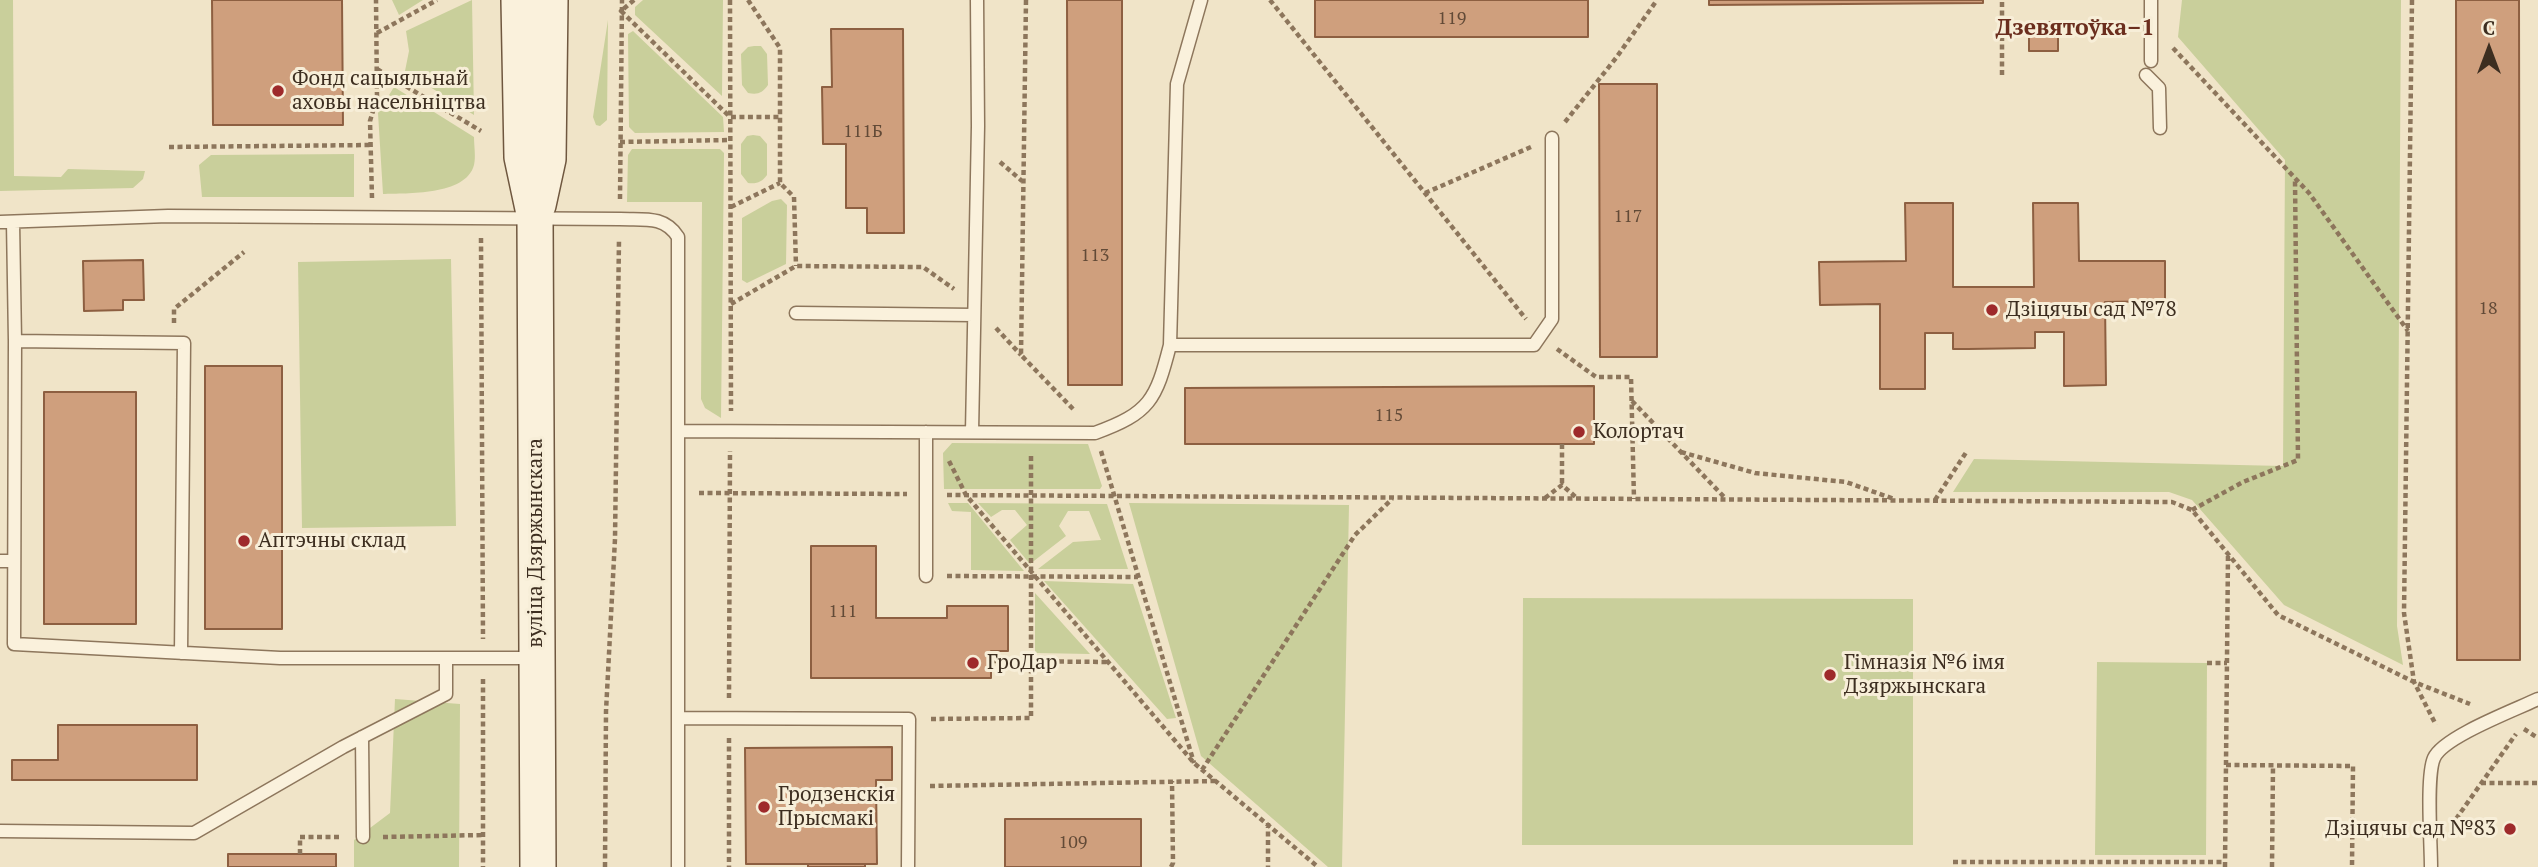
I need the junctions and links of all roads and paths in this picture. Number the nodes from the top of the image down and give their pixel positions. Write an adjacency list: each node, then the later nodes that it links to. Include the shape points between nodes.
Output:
1 (376, 0): 19 (path)
2 (438, 0): 19 (path)
3 (519, 0): 38 (main road, вуліца Дзяржынскага, via 522,157)
4 (550, 0): 38 (main road, вуліца Дзяржынскага, via 548,159)
5 (622, 0): 17 (path)
6 (634, 0): 17 (path)
7 (730, 0): 24 (path)
8 (748, 0): 25 (path, via 780,48)
9 (977, 0): 46 (lane)
10 (1026, 0): 58 (path, via 1021,355 1080,416 1092,416)
11 (1201, 0): 51 (lane, via 1177,84)
12 (1270, 0): 35 (path)
13 (1657, 0): 28 (path)
14 (2002, 0): 22 (path)
15 (2151, 0): 18 (lane)
16 (2412, 0): 48 (path)
17 (621, 11): 24 (path); 30 (path)
18 (2150, 24): 20 (lane); 33 (path)
19 (377, 33): 21 (path)
20 (2151, 61)
21 (377, 69): 27 (path); 31 (path)
22 (2002, 75)
23 (2146, 75): 26 (lane, via 2159,88)
24 (730, 117): 25 (path); 29 (path)
25 (779, 117): 34 (path)
26 (2160, 128)
27 (481, 131)
28 (1552, 138): 35 (path); 49 (lane, via 1552,318)
29 (730, 140): 30 (path); 37 (path)
30 (620, 142): 40 (path)
31 (370, 145): 32 (path); 36 (path)
32 (169, 147)
33 (2295, 178): 48 (path); 74 (path, via 2298,460 2243,482)
34 (780, 183): 37 (path); 43 (path, via 794,197)
35 (1425, 193): 49 (path)
36 (372, 204)
37 (730, 207): 44 (path)
38 (535, 218): 39 (lane); 40 (lane); 84 (main road, вуліца Дзяржынскага)
39 (481, 219): 41 (lane, via 169,216); 83 (path)
40 (620, 219): 53 (lane, via 655,220 671,226 678,237); 119 (path)
41 (6, 222): 50 (lane)
42 (244, 252): 45 (path)
43 (796, 266): 44 (path); 46 (path, via 923,267)
44 (731, 304): 54 (path)
45 (174, 309)
46 (974, 309): 47 (lane); 56 (lane)
47 (796, 313)
48 (2408, 331): 90 (path, via 2404,613)
49 (1540, 337): 51 (lane, via 1534,345); 52 (path, via 1596,377 1632,377)
50 (15, 341): 77 (lane); 81 (lane, via 184,343)
51 (1170, 345): 58 (lane, via 1159,387 1145,407)
52 (1632, 401): 61 (path); 70 (path)
53 (678, 431): 54 (lane); 63 (lane)
54 (731, 432): 55 (lane); 64 (path)
55 (926, 432): 56 (lane); 79 (lane)
56 (972, 432): 57 (lane)
57 (1031, 432): 58 (lane); 78 (path)
58 (1095, 433): 66 (path)
59 (1562, 444): 62 (path)
60 (1967, 451): 73 (path)
61 (1681, 452): 71 (path); 72 (path, via 1755,473 1846,482)
62 (1562, 485): 68 (path); 69 (path)
63 (678, 493): 64 (path); 93 (lane)
64 (729, 493): 94 (path)
65 (966, 495): 78 (path)
66 (1114, 496): 67 (path); 80 (path)
67 (1393, 498): 68 (path); 102 (path, via 1355,535)
68 (1544, 498): 69 (path)
69 (1578, 499): 70 (path)
70 (1634, 499): 71 (path)
71 (1726, 499): 72 (path)
72 (1898, 500): 73 (path)
73 (1934, 501): 74 (path, via 2172,502)
74 (2192, 510): 75 (path)
75 (2228, 554): 89 (path); 90 (path, via 2278,615)
76 (0, 561): 77 (lane)
77 (14, 561): 81 (lane, via 14,644)
78 (1033, 575): 79 (path); 80 (path); 86 (path); 87 (path)
79 (926, 576)
80 (1138, 577): 99 (path)
81 (181, 653): 82 (lane)
82 (446, 658): 83 (lane); 97 (lane, via 446,694)
83 (483, 658): 84 (lane); 111 (path)
84 (537, 658): 118 (main road, вуліца Дзяржынскага)
85 (991, 661): 86 (path)
86 (1031, 662): 87 (path); 95 (path, via 1031,718)
87 (1108, 662): 99 (path)
88 (2207, 663): 89 (path)
89 (2227, 663): 100 (path)
90 (2414, 682): 92 (path); 96 (path)
91 (2538, 699): 128 (lane, via 2446,743 2435,757)
92 (2478, 707)
93 (678, 718): 94 (lane); 120 (lane)
94 (729, 718): 95 (lane); 121 (path)
95 (909, 719): 107 (lane)
96 (2437, 725)
97 (362, 737): 110 (lane, via 194,833); 112 (lane)
98 (2538, 738): 105 (path, via 2520,727)
99 (1194, 763): 102 (path)
100 (2226, 765): 101 (path); 116 (path)
101 (2273, 766): 126 (path); 127 (path, via 2353,766)
102 (1202, 769): 103 (path)
103 (1216, 780): 104 (path); 109 (path)
104 (1172, 781): 107 (path); 123 (path)
105 (2482, 783): 106 (path); 108 (path)
106 (2538, 783)
107 (908, 786): 122 (lane)
108 (2456, 819)
109 (1268, 823): 124 (path); 125 (path)
110 (0, 831)
111 (483, 835): 112 (path); 117 (path)
112 (363, 838): 113 (path, via 300,838)
113 (300, 854)
114 (1952, 862): 115 (path)
115 (2109, 864): 116 (path)
116 (2225, 865)
117 (483, 867)
118 (538, 867)
119 (605, 867)
120 (678, 867)
121 (729, 867)
122 (908, 867)
123 (1171, 867)
124 (1268, 867)
125 (1318, 867)
126 (2272, 867)
127 (2352, 867)
128 (2431, 867)

